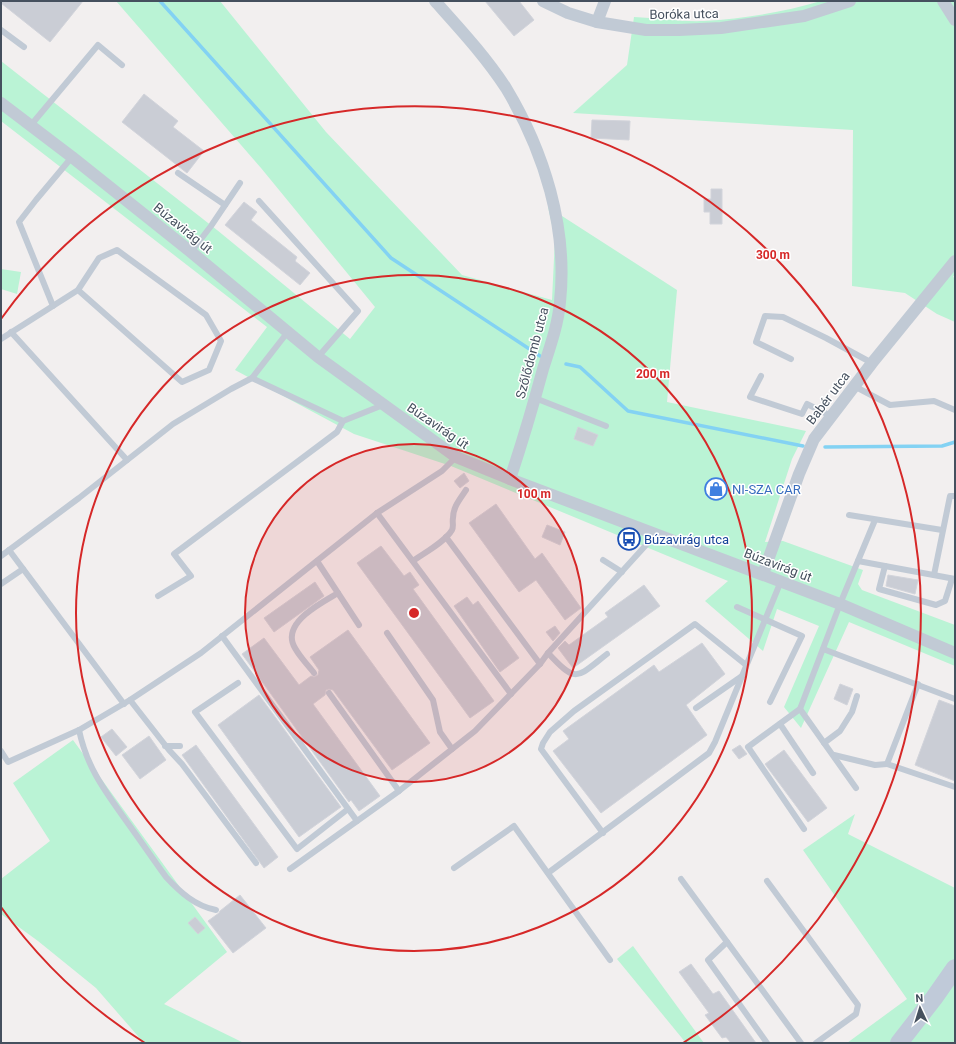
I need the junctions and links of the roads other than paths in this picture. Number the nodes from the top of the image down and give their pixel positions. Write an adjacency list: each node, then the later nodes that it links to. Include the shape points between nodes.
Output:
1 (436, 1): 31 (street, Szőlődomb utca, via 506,88 530,135 548,181 559,234 560,302)
2 (544, 1): 7 (street, Boróka utca, via 568,13)
3 (605, 1): 7 (street)
4 (850, 1): 7 (street, Boróka utca, via 804,16 721,28 646,30)
5 (942, 1): 6 (street)
6 (955, 20)
7 (597, 22)
8 (1, 30): 9 (lane)
9 (24, 47)
10 (122, 65): 12 (lane, via 98,45)
11 (1, 103): 12 (street, Búzavirág út)
12 (31, 126): 13 (street, Búzavirág út)
13 (72, 156): 18 (street, Búzavirág út); 21 (lane, via 19,222)
14 (178, 173): 17 (lane)
15 (240, 183): 17 (lane)
16 (259, 201): 25 (lane, via 358,311)
17 (225, 205): 18 (lane)
18 (191, 252): 23 (street, Búzavirág út)
19 (955, 261): 27 (street, Babér utca)
20 (78, 290): 20 (lane, via 99,258 117,250 206,315 221,341 209,370 182,382); 21 (lane)
21 (53, 306): 22 (lane)
22 (11, 332): 24 (lane); 38 (lane)
23 (287, 333): 25 (street, Búzavirág út); 29 (lane)
24 (1, 338)
25 (318, 357): 32 (street, Búzavirág út)
26 (791, 359): 27 (lane, via 756,342 765,316 783,317)
27 (872, 363): 30 (street, Babér utca)
28 (761, 376): 34 (lane, via 750,397 802,414 806,404)
29 (252, 378): 35 (lane); 38 (lane, via 173,424)
30 (854, 386): 33 (lane, via 890,405 934,401); 34 (street, Babér utca)
31 (535, 398): 36 (lane); 39 (street, Szőlődomb utca)
32 (383, 405): 35 (lane); 37 (street, Búzavirág út)
33 (955, 410)
34 (831, 416): 57 (street, Babér utca, via 814,439)
35 (343, 421): 63 (lane, via 337,432 174,554 191,576)
36 (606, 426)
37 (456, 457): 39 (street, Búzavirág út); 42 (lane, via 442,471)
38 (127, 460): 48 (lane)
39 (510, 479): 46 (street, Búzavirág út)
40 (466, 490): 47 (lane, via 456,505 453,526)
41 (955, 496): 45 (lane, via 950,496)
42 (377, 513): 51 (lane); 52 (lane)
43 (849, 515): 44 (lane)
44 (875, 520): 45 (lane); 53 (lane)
45 (942, 530): 58 (lane)
46 (656, 534): 56 (lane); 57 (street, Búzavirág út)
47 (446, 537): 52 (lane); 74 (lane)
48 (9, 550): 49 (lane); 55 (lane)
49 (1, 556)
50 (603, 560): 56 (lane)
51 (317, 561): 62 (lane); 69 (lane)
52 (413, 561): 81 (lane)
53 (858, 561): 54 (lane); 64 (lane)
54 (885, 566): 58 (lane); 59 (lane, via 879,589 936,605 945,601)
55 (23, 569): 61 (lane); 86 (lane)
56 (622, 572): 71 (lane)
57 (763, 574): 60 (street, Búzavirág út)
58 (934, 575): 59 (lane)
59 (954, 579)
60 (781, 581): 64 (street, Búzavirág út); 66 (lane)
61 (1, 584)
62 (338, 593): 67 (lane); 76 (lane, via 306,613 293,630 291,639 294,646)
63 (158, 596)
64 (840, 604): 70 (lane); 72 (street, Búzavirág út)
65 (737, 607): 66 (lane)
66 (765, 620): 75 (lane); 85 (lane, via 802,636)
67 (359, 625)
68 (387, 633): 94 (lane, via 433,700 440,732)
69 (222, 636): 84 (lane); 102 (lane)
70 (823, 649): 79 (lane); 88 (lane)
71 (548, 653): 73 (lane, via 563,669 575,674 582,673); 74 (lane)
72 (955, 653)
73 (608, 654)
74 (540, 664): 81 (lane)
75 (746, 665): 77 (lane); 105 (lane, via 695,624 574,711 550,732 541,749)
76 (314, 673)
77 (742, 675): 87 (lane); 105 (lane, via 709,753)
78 (238, 683): 102 (lane, via 195,712 297,849)
79 (918, 684): 83 (lane); 97 (lane)
80 (329, 693): 101 (lane)
81 (511, 694): 94 (lane, via 475,731)
82 (857, 696): 91 (lane, via 852,712 840,731)
83 (955, 699)
84 (130, 700): 86 (lane); 92 (lane)
85 (770, 702)
86 (124, 704): 90 (lane)
87 (696, 708)
88 (800, 709): 89 (lane); 91 (lane)
89 (780, 724): 98 (lane); 104 (lane, via 748,747)
90 (79, 730): 95 (lane, via 8,762); 112 (lane, via 92,770 166,877 197,904)
91 (824, 743): 96 (lane)
92 (165, 746): 93 (lane); 106 (lane, via 182,764)
93 (180, 746)
94 (452, 749): 101 (lane)
95 (1, 751)
96 (834, 755): 97 (lane, via 875,765); 100 (lane)
97 (887, 764): 99 (lane)
98 (813, 774)
99 (955, 787)
100 (856, 788)
101 (399, 791): 103 (lane)
102 (348, 809): 103 (lane)
103 (357, 821): 107 (lane)
104 (804, 829)
105 (603, 833): 109 (lane)
106 (256, 863)
107 (290, 868)
108 (454, 868): 109 (lane, via 514,826)
109 (548, 874): 114 (lane)
110 (681, 879): 113 (lane)
111 (767, 881): 118 (lane, via 858,1005 856,1014)
112 (216, 910)
113 (727, 942): 116 (lane, via 708,960); 117 (lane)
114 (610, 960)
115 (955, 968): 119 (main road)
116 (767, 1043)
117 (802, 1043)
118 (816, 1043)
119 (899, 1043)

